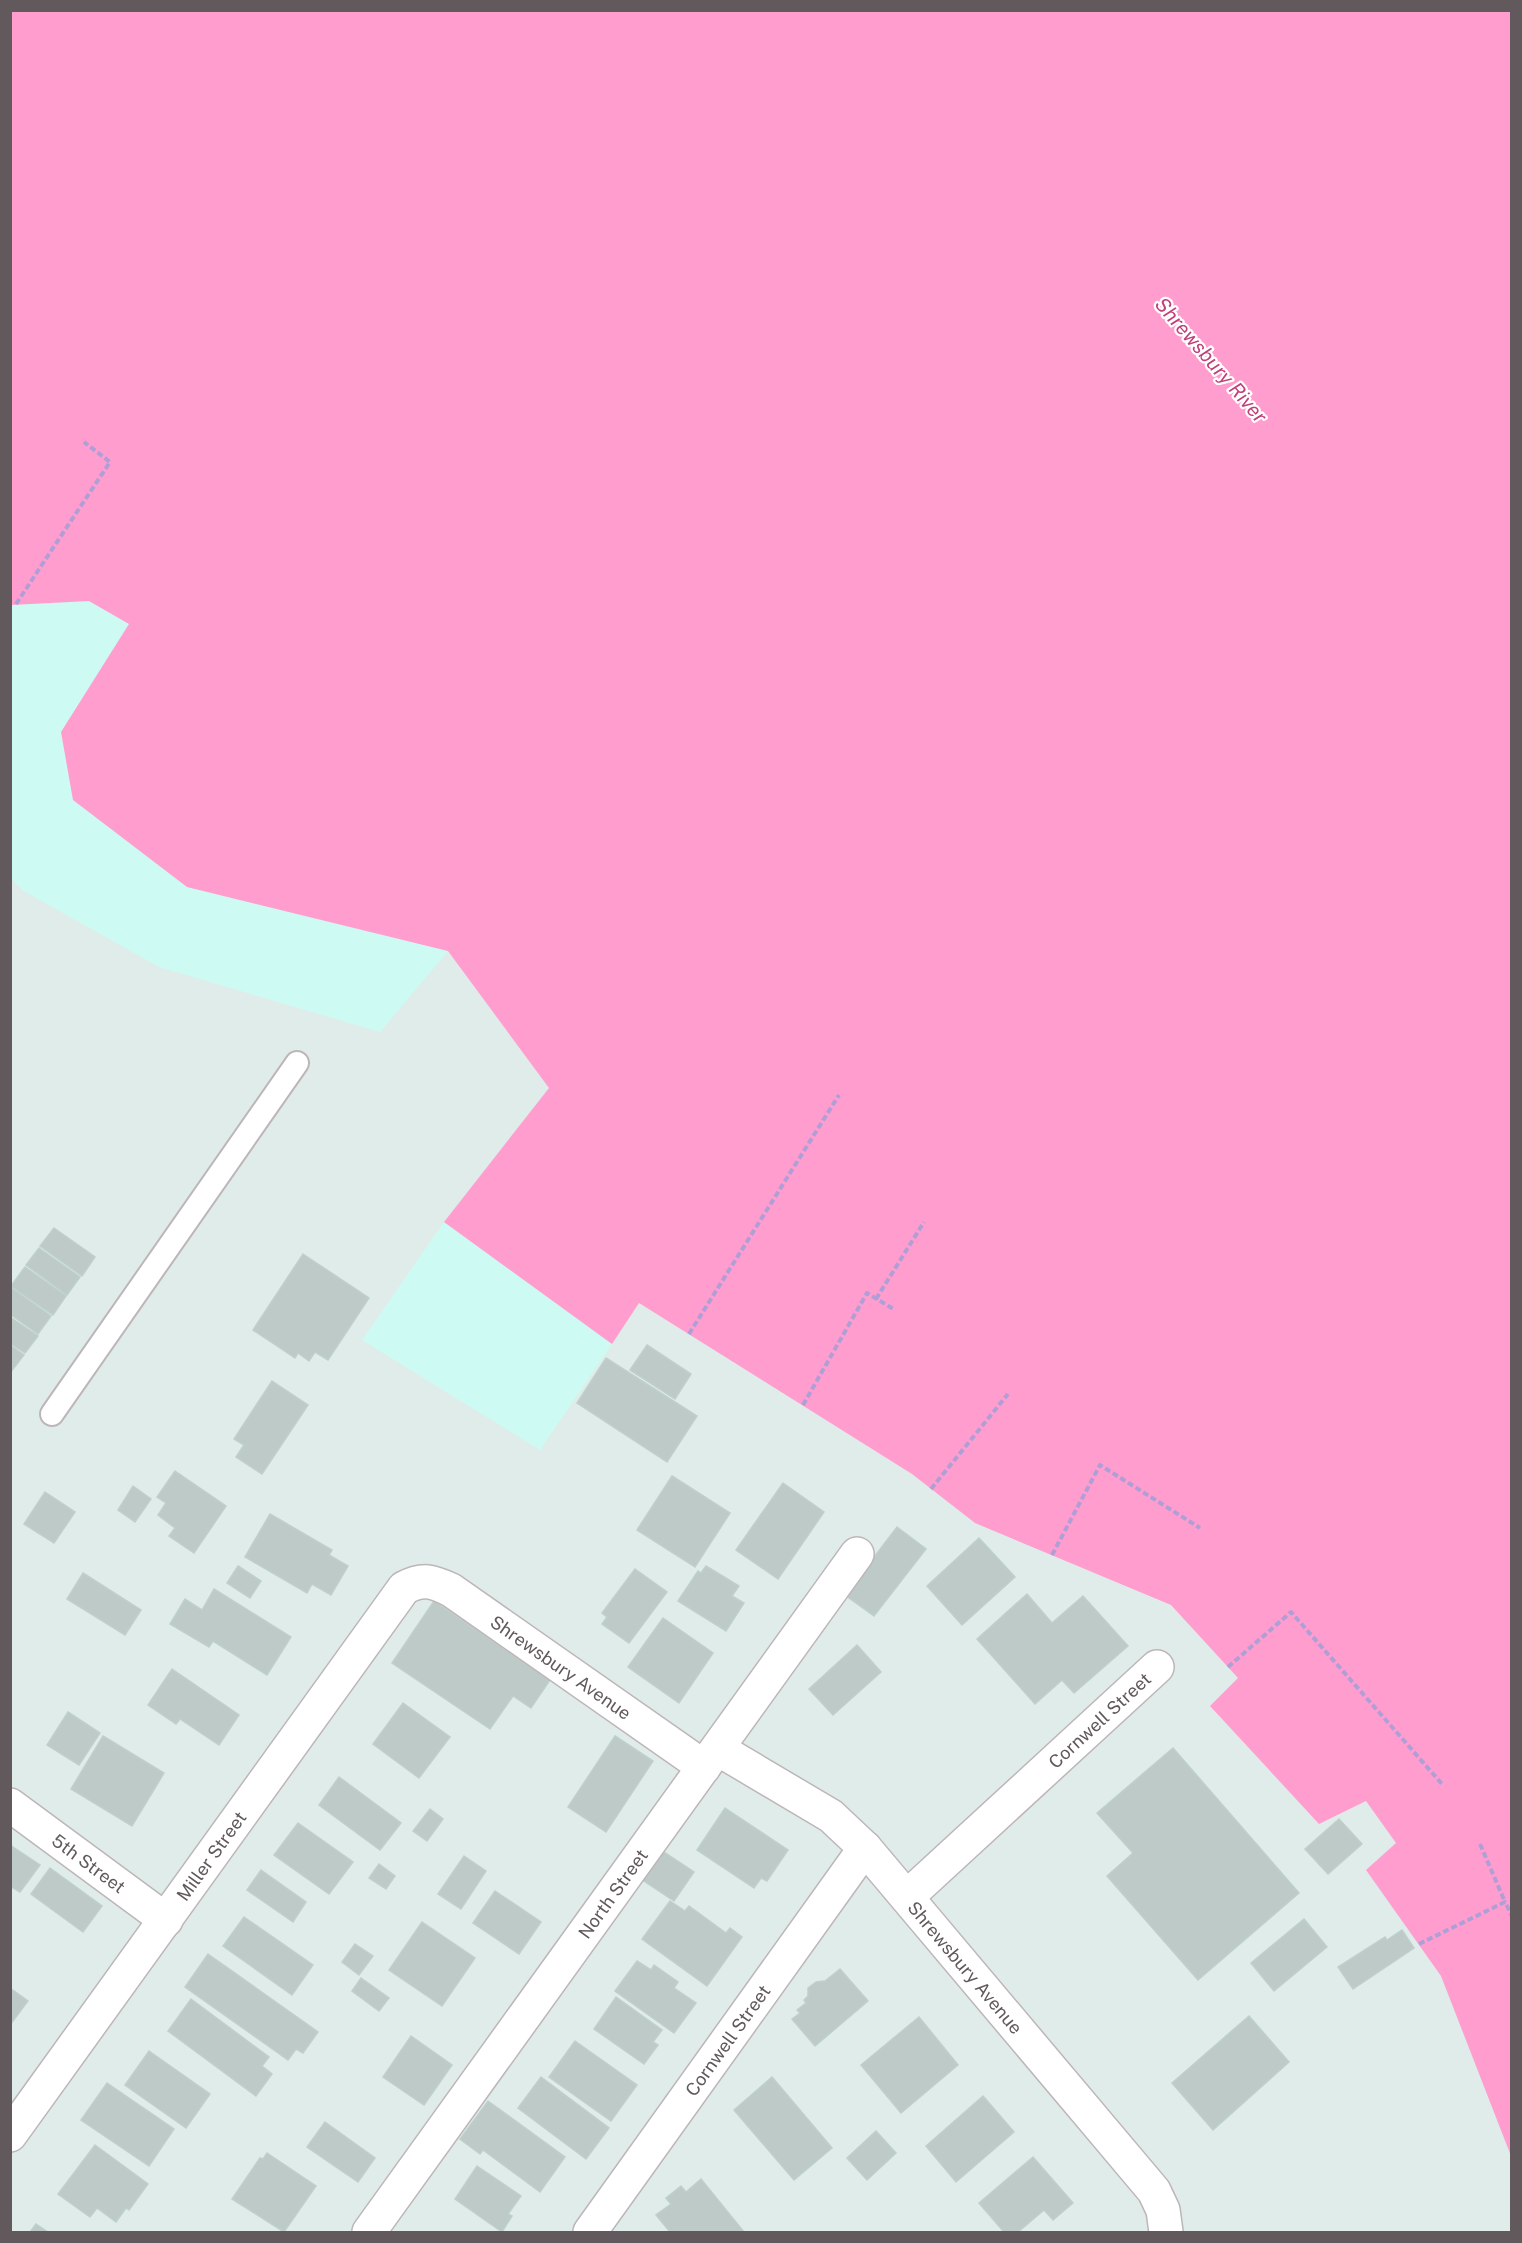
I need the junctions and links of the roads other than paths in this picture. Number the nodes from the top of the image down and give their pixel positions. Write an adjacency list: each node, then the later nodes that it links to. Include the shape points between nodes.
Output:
1 (297, 1064): 2 (lane)
2 (52, 1414)
3 (857, 1554): 6 (street, North Street)
4 (414, 1582): 6 (street, Shrewsbury Avenue, via 432,1581 451,1590); 10 (street, Miller Street, via 404,1588)
5 (1156, 1666): 9 (street, Cornwell Street)
6 (711, 1758): 8 (street, Shrewsbury Avenue, via 831,1816); 12 (street, North Street)
7 (10, 1805): 10 (street, 5th Street)
8 (865, 1848): 9 (street, Shrewsbury Avenue); 13 (street, Cornwell Street)
9 (908, 1896): 14 (street, Shrewsbury Avenue, via 1154,2191 1163,2210)
10 (166, 1920): 11 (street, Miller Street)
11 (10, 2135)
12 (369, 2232)
13 (590, 2232)
14 (1166, 2232)

